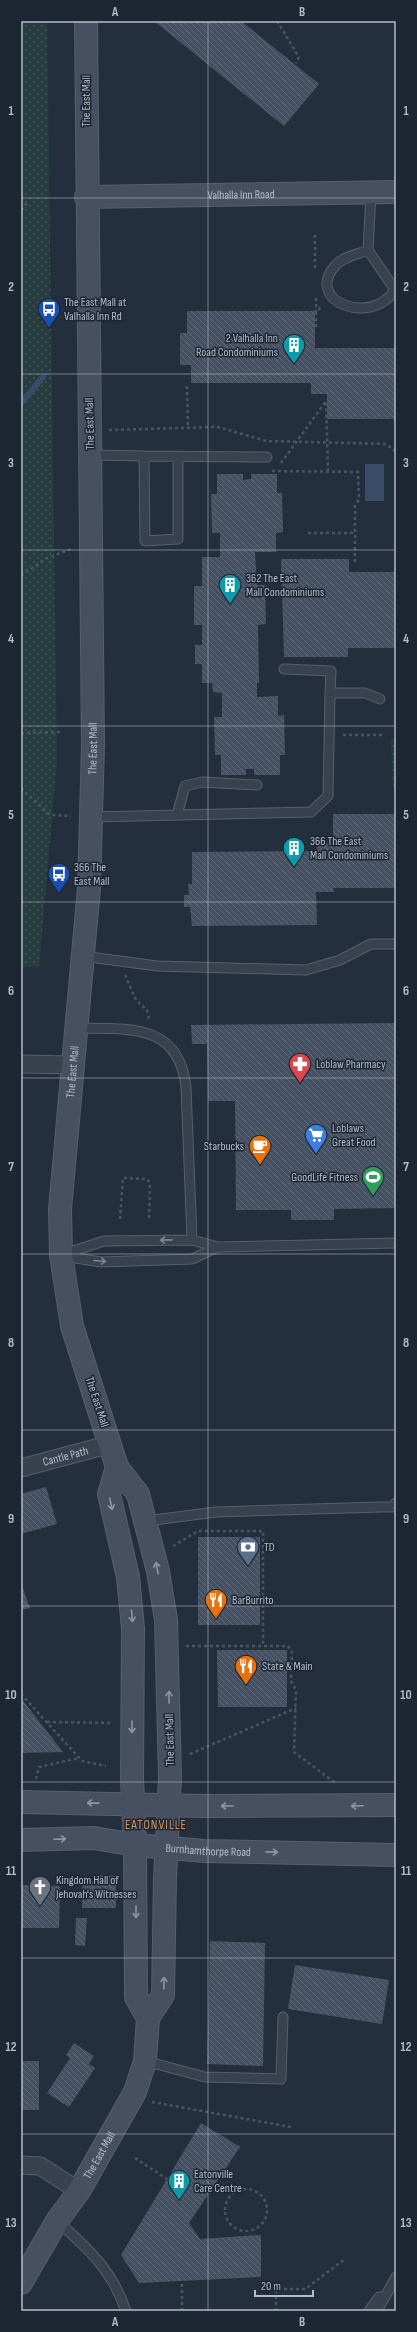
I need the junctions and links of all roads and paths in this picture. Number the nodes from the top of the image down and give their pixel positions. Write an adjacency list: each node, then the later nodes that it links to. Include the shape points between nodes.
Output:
1 (86, 21): 6 (main road, The East Mall)
2 (277, 21): 3 (path, via 299,58)
3 (296, 63)
4 (396, 192): 5 (main road, Valhalla Inn Road)
5 (370, 193): 6 (main road, Valhalla Inn Road); 9 (lane)
6 (86, 197): 15 (main road, The East Mall)
7 (29, 200): 8 (path)
8 (21, 210)
9 (368, 250): 10 (lane); 11 (lane, via 335,266 329,274)
10 (396, 290): 11 (lane, via 384,303 368,308 345,307 336,302)
11 (330, 294): 12 (path, via 316,313)
12 (316, 327)
13 (187, 386): 14 (path)
14 (188, 428): 15 (path); 16 (path, via 218,427 266,441)
15 (90, 431): 19 (main road, The East Mall)
16 (296, 441): 17 (path); 17 (path, via 326,401); 24 (path)
17 (327, 442): 18 (path, via 386,444); 25 (path)
18 (396, 452)
19 (90, 455): 20 (lane); 28 (main road, The East Mall)
20 (144, 456): 21 (lane); 21 (lane, via 145,541 178,539)
21 (178, 457): 22 (lane)
22 (267, 457)
23 (270, 471): 24 (path)
24 (275, 471): 25 (path)
25 (328, 471): 27 (path, via 358,472 359,499 355,506)
26 (308, 533): 27 (path)
27 (355, 533): 29 (path)
28 (92, 542): 30 (path, via 46,560); 41 (main road, The East Mall)
29 (355, 566)
30 (21, 576)
31 (284, 669): 32 (lane, via 330,671)
32 (330, 693): 33 (lane, via 365,693); 36 (lane)
33 (380, 699)
34 (60, 732): 35 (path)
35 (21, 733)
36 (329, 735): 37 (path); 40 (lane, via 328,796 311,812)
37 (385, 735)
38 (257, 785): 40 (lane, via 202,782 185,786)
39 (21, 788): 41 (path, via 50,814)
40 (177, 815): 41 (lane)
41 (91, 817): 43 (main road, The East Mall, via 89,888)
42 (396, 944): 44 (lane, via 371,944 340,960 306,970 157,966)
43 (82, 956): 44 (lane); 45 (main road, The East Mall)
44 (120, 961): 46 (path, via 136,1000 147,1010)
45 (76, 1028): 46 (lane, via 134,1030); 48 (main road, The East Mall)
46 (154, 1035): 51 (lane, via 172,1048 185,1072)
47 (21, 1064): 48 (street)
48 (73, 1065): 54 (main road, The East Mall, via 60,1209)
49 (149, 1218): 50 (path, via 150,1183 147,1179 123,1178)
50 (120, 1219)
51 (192, 1240): 53 (lane); 54 (lane, one-way to 54, via 104,1241)
52 (396, 1243): 53 (lane)
53 (218, 1247): 54 (lane, one-way to 53, via 101,1262 192,1258)
54 (61, 1255): 55 (main road, The East Mall, via 72,1326)
55 (111, 1444): 56 (main road, The East Mall); 57 (street, Cantle Path)
56 (117, 1467): 59 (main road, The East Mall, via 138,1494); 66 (main road, one-way to 66, via 109,1494 128,1577 133,1628)
57 (21, 1468)
58 (396, 1503): 59 (lane, via 392,1507 216,1512)
59 (146, 1521): 60 (main road, The East Mall)
60 (154, 1556): 61 (main road, The East Mall, one-way to 60); 62 (path, via 198,1531 263,1531)
61 (168, 1645): 62 (path); 67 (main road, The East Mall, one-way to 61)
62 (263, 1645): 64 (path, via 284,1645 291,1650 291,1681 296,1690)
63 (21, 1694): 65 (path)
64 (296, 1708): 67 (path, via 193,1754); 75 (path, via 294,1752 334,1782)
65 (46, 1722): 66 (path); 68 (path)
66 (132, 1722): 72 (main road, one-way to 72)
67 (170, 1754): 73 (main road, The East Mall)
68 (79, 1758): 69 (path, via 82,1761); 70 (path, via 39,1767)
69 (106, 1766)
70 (36, 1779)
71 (21, 1802): 72 (main road, one-way to 71)
72 (132, 1804): 73 (main road); 77 (main road)
73 (169, 1805): 75 (main road, one-way to 73); 78 (main road, The East Mall)
74 (396, 1805): 75 (main road, one-way to 75)
75 (335, 1807)
76 (21, 1840): 77 (main road, Burnhamthorpe Road, one-way to 77, via 94,1838)
77 (135, 1845): 78 (main road, Burnhamthorpe Road); 81 (main road, one-way to 81, via 136,1997)
78 (166, 1848): 79 (main road, Burnhamthorpe Road, one-way to 79); 81 (main road, The East Mall, one-way to 78, via 163,1995)
79 (396, 1855)
80 (283, 2017): 82 (lane, via 281,2078 206,2076)
81 (148, 2018): 82 (main road, The East Mall)
82 (145, 2061): 83 (main road, The East Mall)
83 (132, 2098): 84 (path); 88 (main road, The East Mall)
84 (292, 2127)
85 (135, 2158): 87 (path)
86 (21, 2165): 88 (street, via 40,2166)
87 (167, 2179)
88 (79, 2191): 90 (main road, The East Mall)
89 (260, 2194): 89 (path, via 245,2189 231,2195 225,2210 231,2224 246,2230 254,2229 262,2223 268,2209)
90 (58, 2221): 94 (main road, The East Mall); 97 (lane, via 99,2259 120,2295)
91 (346, 2259): 99 (path, via 305,2289 276,2289)
92 (396, 2277): 95 (lane)
93 (182, 2281): 98 (path)
94 (21, 2282)
95 (393, 2285): 96 (lane)
96 (384, 2297): 100 (lane, via 379,2297); 101 (lane, via 385,2300)
97 (126, 2311)
98 (182, 2311)
99 (276, 2311)
100 (369, 2311)
101 (377, 2311)

